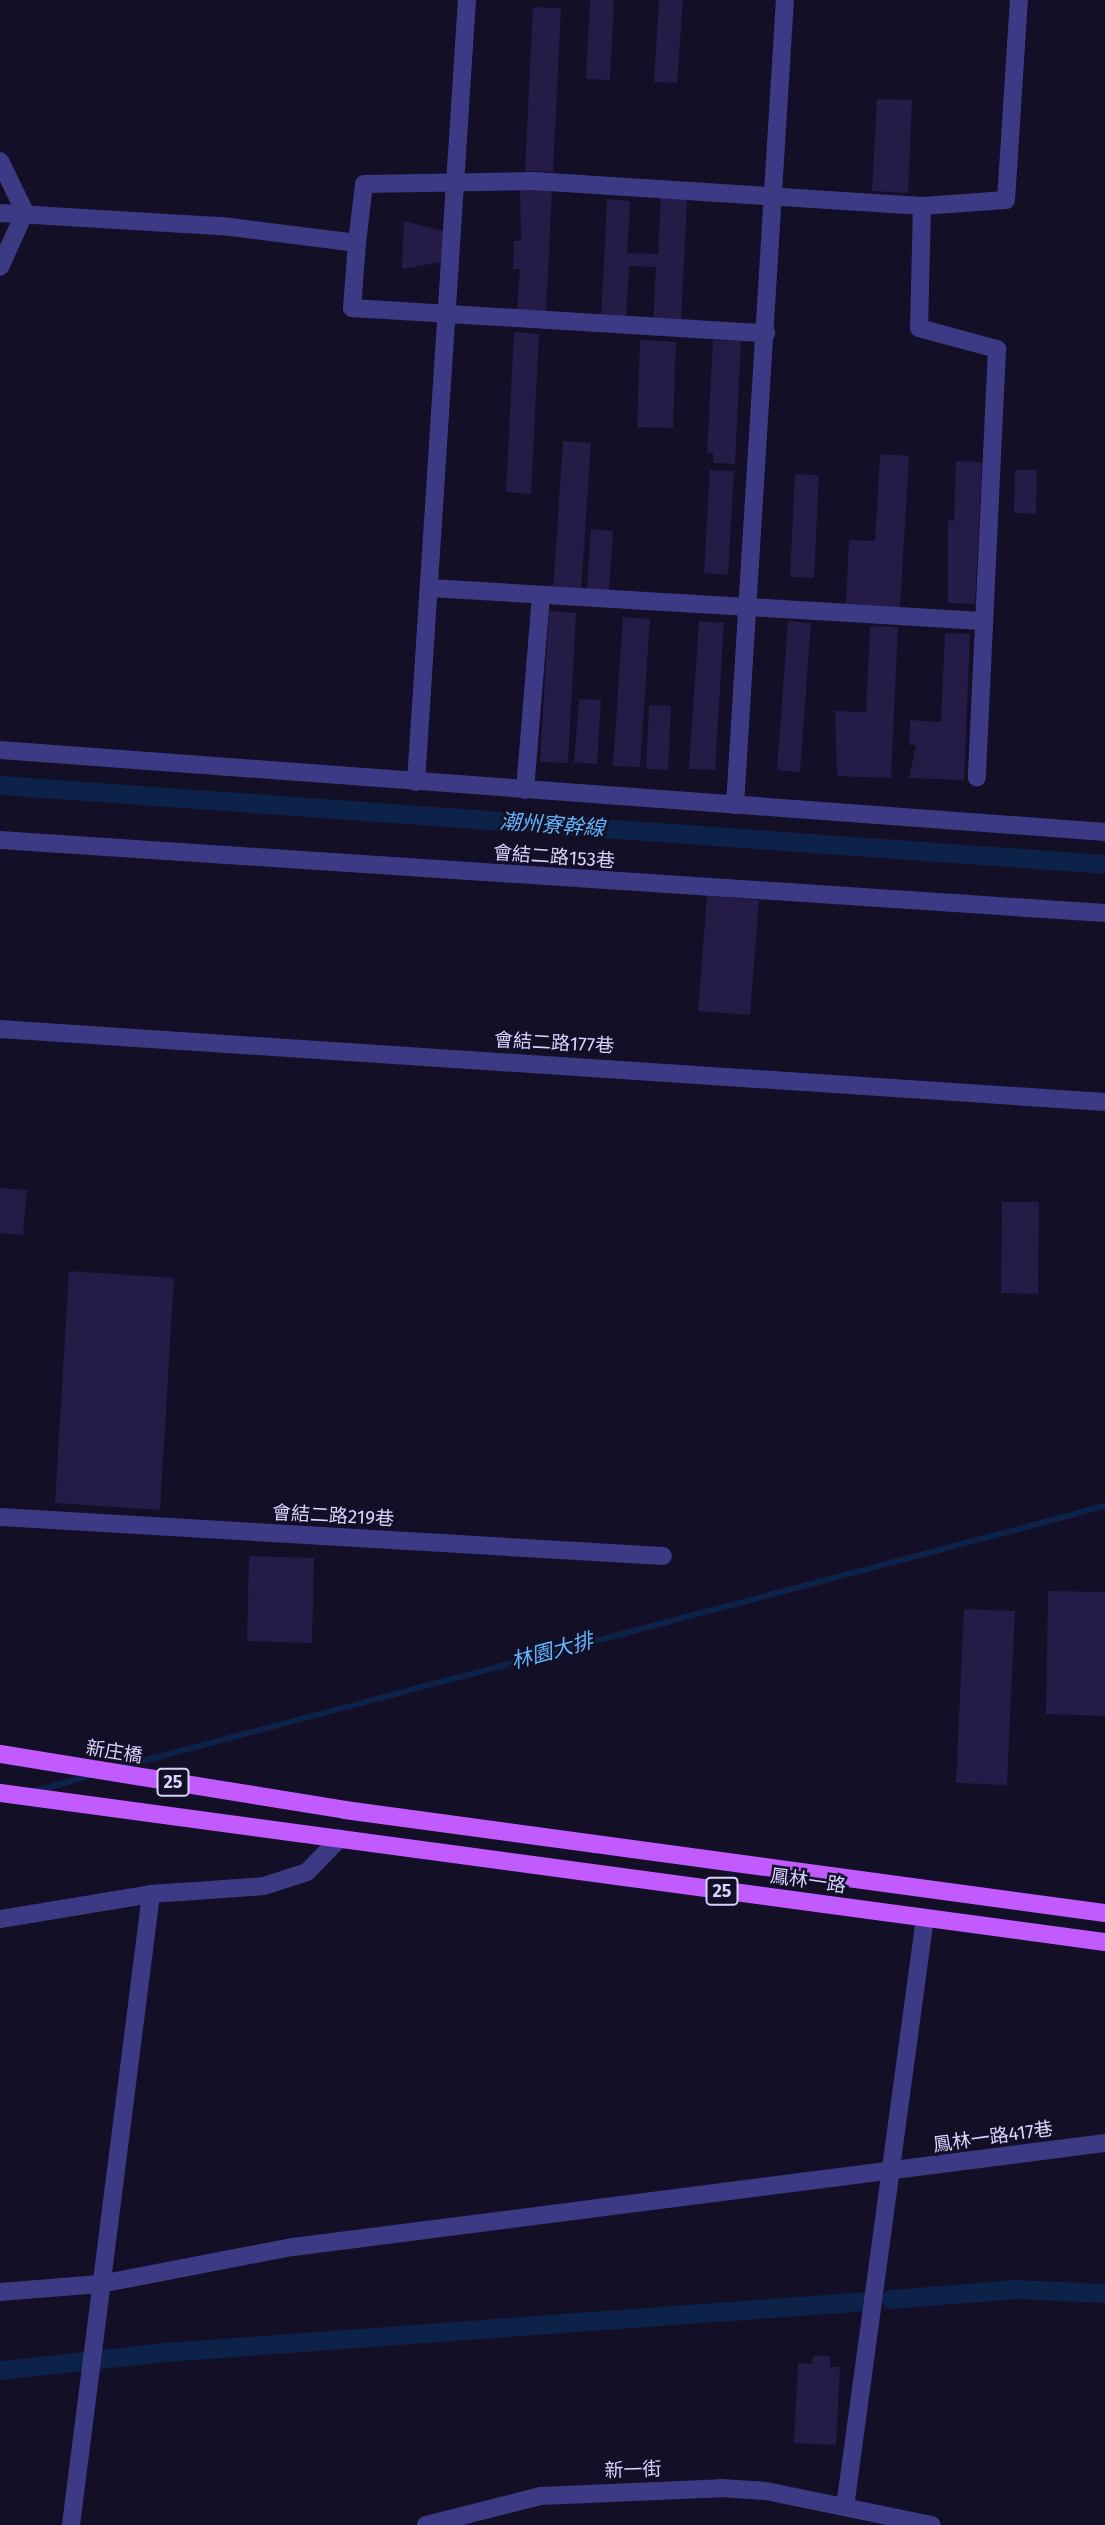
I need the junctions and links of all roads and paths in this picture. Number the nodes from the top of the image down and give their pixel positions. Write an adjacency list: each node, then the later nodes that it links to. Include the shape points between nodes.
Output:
1 (467, 0): 5 (street)
2 (785, 0): 6 (street)
3 (1019, 0): 7 (street, via 1006,200)
4 (0, 162): 8 (street)
5 (458, 185): 6 (street, via 534,181); 10 (street, via 364,184); 12 (street)
6 (774, 195): 7 (street); 13 (street)
7 (922, 206): 17 (street, via 919,328 997,349)
8 (25, 212): 9 (street); 10 (street); 11 (street)
9 (0, 213)
10 (357, 243): 12 (street, via 352,308)
11 (0, 267)
12 (445, 317): 13 (street); 14 (street)
13 (766, 333): 16 (street)
14 (430, 588): 15 (street); 20 (street)
15 (541, 597): 16 (street); 21 (street)
16 (750, 608): 17 (street); 22 (street)
17 (982, 621): 19 (street)
18 (0, 750): 20 (street)
19 (976, 778)
20 (416, 782): 21 (street)
21 (525, 790): 22 (street)
22 (735, 805): 23 (street)
23 (1105, 832)
24 (0, 840): 25 (street, 會結二路153巷)
25 (1105, 913)
26 (0, 1029): 27 (street, 會結二路177巷)
27 (1105, 1102)
28 (0, 1517): 29 (street, 會結二路219巷)
29 (663, 1556)
30 (0, 1754): 32 (main road, 新庄橋 / 25)
31 (0, 1793): 33 (main road, 25)
32 (345, 1810): 35 (main road, 鳳林一路 / 25)
33 (340, 1838): 34 (street, via 307,1872 264,1886); 36 (main road, 鳳林一路 / 25)
34 (151, 1894): 37 (street); 41 (street)
35 (1105, 1913)
36 (925, 1918): 38 (main road, 鳳林一路 / 25); 40 (street)
37 (0, 1919)
38 (1105, 1942)
39 (1105, 2143): 40 (street, 鳳林一路417巷)
40 (886, 2174): 41 (street, 鳳林一路417巷, via 293,2247); 43 (street)
41 (100, 2284): 42 (street, 鳳林一路417巷); 44 (street)
42 (0, 2292)
43 (845, 2507): 45 (street, 新一街, via 766,2491 641,2490 541,2496); 46 (street, 新一街)
44 (71, 2525)
45 (426, 2525)
46 (932, 2525)

